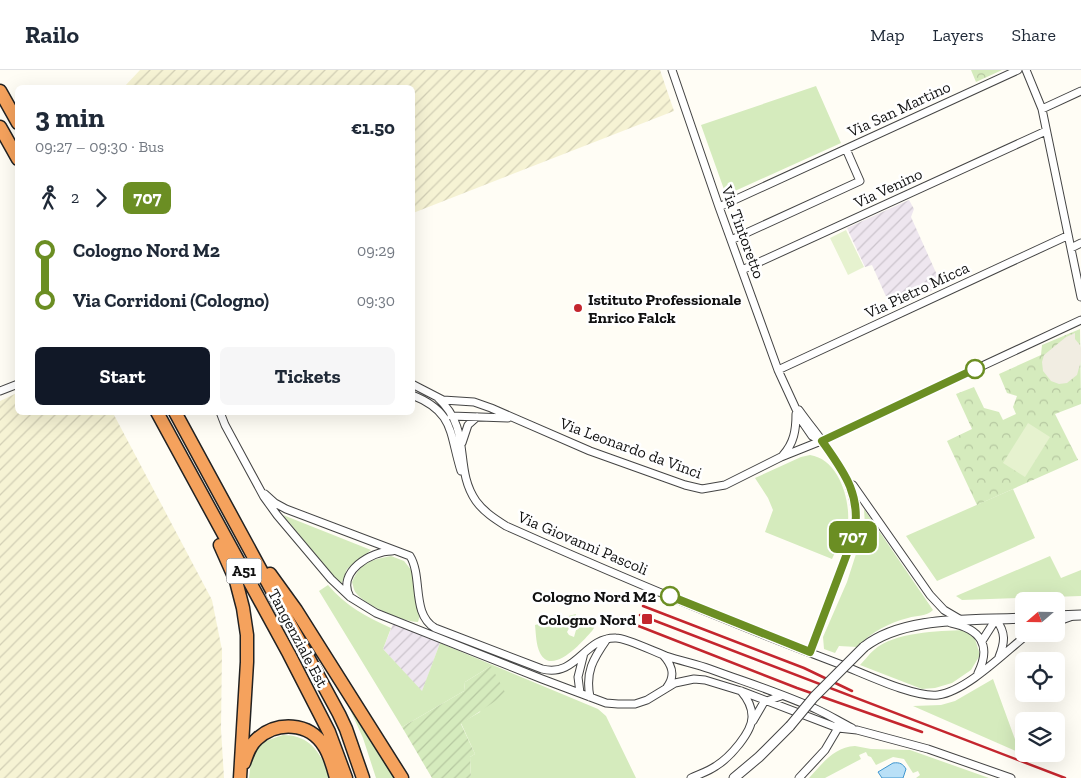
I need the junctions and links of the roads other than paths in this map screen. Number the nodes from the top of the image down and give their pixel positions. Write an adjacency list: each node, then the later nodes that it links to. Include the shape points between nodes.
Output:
1 (672, 70): 12 (street, Via Tintoretto)
2 (1018, 70): 10 (street, Via San Martino)
3 (1026, 70): 6 (street)
4 (0, 91): 7 (highway)
5 (1081, 91): 6 (street)
6 (1042, 109): 9 (street)
7 (15, 118)
8 (0, 127): 11 (highway)
9 (1046, 131): 13 (street); 17 (street, Via Venino)
10 (846, 149): 12 (street, Via San Martino); 14 (street, Via San Martino, via 860,181)
11 (15, 154)
12 (719, 207): 14 (street, Via Tintoretto)
13 (1068, 236): 16 (street); 20 (street, Via Pietro Micca)
14 (731, 240): 17 (street, Via Tintoretto)
15 (1081, 243): 16 (street)
16 (1071, 248): 18 (street)
17 (742, 270): 20 (street, Via Tintoretto)
18 (1081, 296)
19 (1081, 320): 38 (street, Via Leonardo da Vinci)
20 (778, 370): 26 (street, Via Tintoretto)
21 (15, 385): 23 (street)
22 (415, 386): 25 (street, Via Leonardo da Vinci)
23 (0, 391)
24 (415, 395): 29 (street, Via Leonardo da Vinci)
25 (438, 398): 27 (street, Via Leonardo da Vinci); 34 (street, Via Giovanni Pascoli)
26 (794, 401): 28 (street, Via Tintoretto); 38 (street, Via Tintoretto)
27 (463, 402): 34 (street, via 456,406); 36 (street, Via Leonardo da Vinci, via 474,402)
28 (796, 409): 38 (street, Via Tintoretto, via 812,436); 40 (street, Via Tintoretto, via 794,437 790,448)
29 (441, 412): 34 (street, Via Leonardo da Vinci); 37 (street, Via Leonardo da Vinci)
30 (157, 415): 72 (highway, via 227,559 243,608 247,662)
31 (158, 415): 74 (highway, Tangenziale Est / A51, via 289,654 328,732)
32 (177, 415): 44 (highway, A51)
33 (221, 415): 42 (street)
34 (452, 415): 35 (street, Via Leonardo da Vinci); 37 (street, Via Leonardo da Vinci); 39 (street, Via Giovanni Pascoli)
35 (477, 417): 36 (street, Via Leonardo da Vinci); 39 (street, via 467,428)
36 (513, 418): 40 (street, Via Leonardo da Vinci, via 590,451 694,488 725,485)
37 (450, 427): 43 (street, Via Leonardo da Vinci, via 466,484)
38 (822, 441): 40 (street, Via Leonardo da Vinci); 41 (street, Via Tintoretto)
39 (462, 446): 43 (street, Via Giovanni Pascoli, via 467,482)
40 (781, 457)
41 (842, 469): 52 (street, Via Tintoretto, via 930,595 944,610); 57 (street, Via Tintoretto, via 854,499 855,527)
42 (259, 487): 45 (street, via 286,509); 46 (street, via 302,547)
43 (475, 501): 57 (street, Via Giovanni Pascoli, via 506,526 645,587)
44 (239, 532): 75 (highway, Tangenziale Est / A51, via 339,714); 76 (highway, via 296,610)
45 (407, 554): 46 (street, via 385,551 364,559 349,578 347,591); 58 (street, via 414,564 423,615 432,627 545,670 564,669)
46 (350, 597): 64 (street, via 424,633)
47 (1078, 615): 48 (street); 51 (street)
48 (1065, 616)
49 (1015, 618): 50 (street)
50 (996, 619): 52 (street); 55 (street); 60 (street, via 1005,636)
51 (1065, 619)
52 (964, 621): 53 (street)
53 (945, 622): 55 (street, via 971,629); 78 (street, bridge, via 902,628 864,647 790,726)
54 (607, 639): 58 (street); 59 (street, via 623,639); 66 (street, via 588,674)
55 (982, 641): 61 (street, via 984,658)
56 (1018, 642): 60 (street, Via Giovanni Pascoli)
57 (810, 652): 61 (street, Via Giovanni Pascoli, via 926,695 955,690)
58 (584, 653): 64 (street, via 578,677)
59 (663, 655): 62 (street, via 672,669 672,678); 65 (street)
60 (1000, 657): 61 (street, Via Giovanni Pascoli)
61 (976, 676)
62 (666, 687): 63 (street, via 700,679); 66 (street, via 644,701 630,704 610,704)
63 (741, 691): 67 (street); 69 (street, via 750,705)
64 (580, 693): 66 (street)
65 (781, 696): 67 (street); 68 (street)
66 (590, 697)
67 (766, 701): 69 (street); 70 (street)
68 (836, 720): 70 (street); 71 (street)
69 (752, 724): 77 (street, via 721,763)
70 (838, 728): 71 (street); 79 (street, via 825,750)
71 (857, 730): 80 (street, via 928,749)
72 (241, 774): 73 (highway, via 256,739 283,726 298,727 318,738 324,745)
73 (336, 778)
74 (346, 778)
75 (363, 778)
76 (402, 778)
77 (691, 778)
78 (734, 778)
79 (799, 778)
80 (1010, 778)

